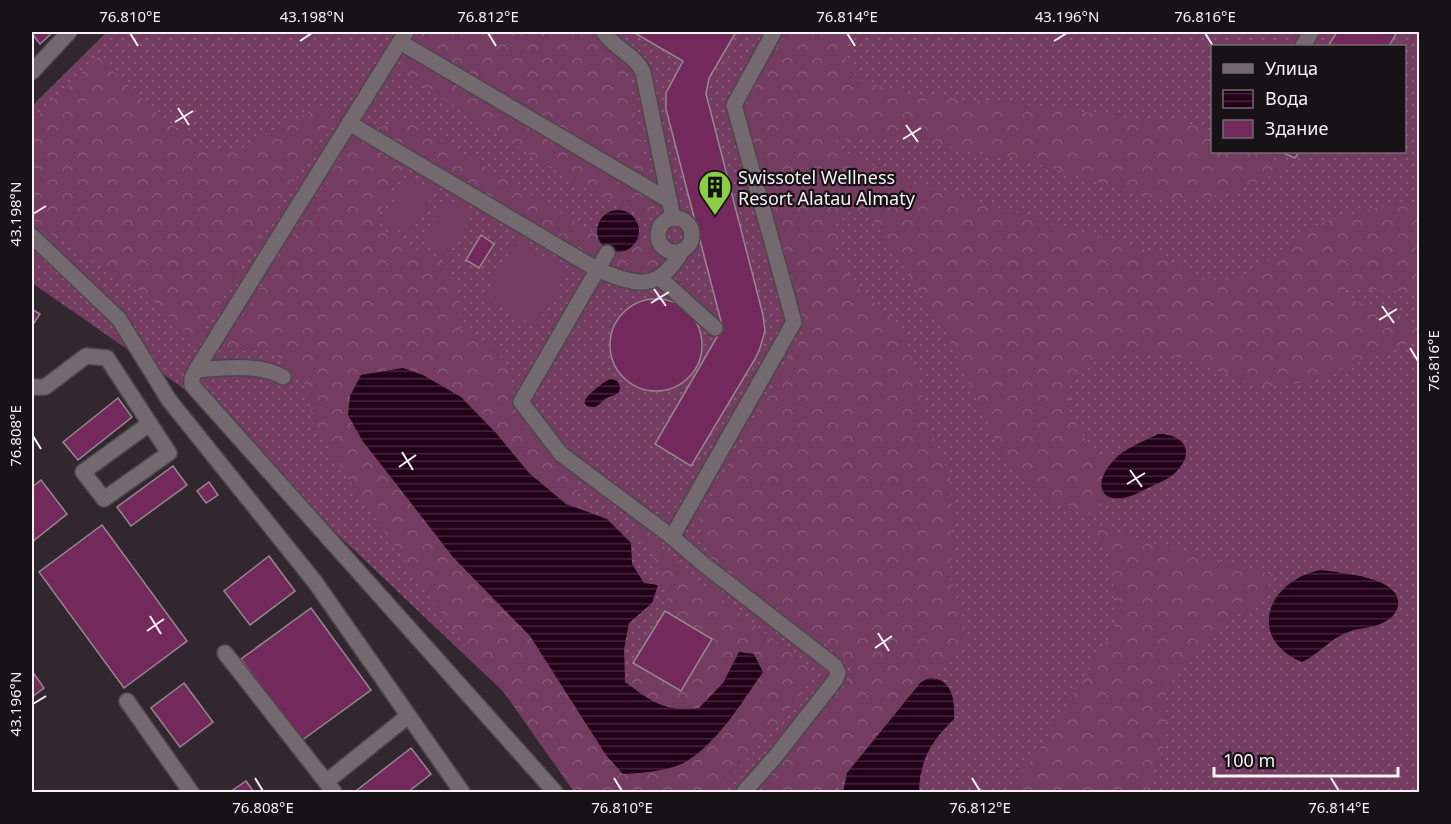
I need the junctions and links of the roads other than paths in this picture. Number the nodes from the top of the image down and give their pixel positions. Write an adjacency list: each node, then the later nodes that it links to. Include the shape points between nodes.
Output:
1 (69, 32): 5 (street)
2 (604, 32): 7 (street, via 643,72)
3 (774, 32): 19 (street, via 734,105 794,322)
4 (403, 37): 6 (street); 7 (street)
5 (32, 72)
6 (349, 123): 12 (street); 15 (street)
7 (670, 201): 8 (street)
8 (674, 218): 10 (street, via 684,220 693,233 690,244); 10 (street, via 660,226 659,242 666,250)
9 (32, 236): 22 (street, via 119,319 169,400 315,582)
10 (682, 251): 13 (street, via 673,267)
11 (607, 253): 12 (street)
12 (598, 270): 13 (street, via 632,283); 19 (street, via 521,402 561,454)
13 (660, 278): 14 (street)
14 (715, 328)
15 (196, 370): 16 (street, via 256,369 274,371); 26 (street, via 192,385)
16 (283, 377)
17 (32, 387): 18 (street, via 45,387 86,356 107,358)
18 (150, 424): 18 (street, via 83,472 104,499 169,453)
19 (672, 537): 27 (street, via 838,672 805,720)
20 (225, 653): 23 (street)
21 (127, 701): 24 (street)
22 (408, 716): 23 (street); 25 (street)
23 (330, 787)
24 (191, 792)
25 (462, 792)
26 (555, 792)
27 (744, 792)

